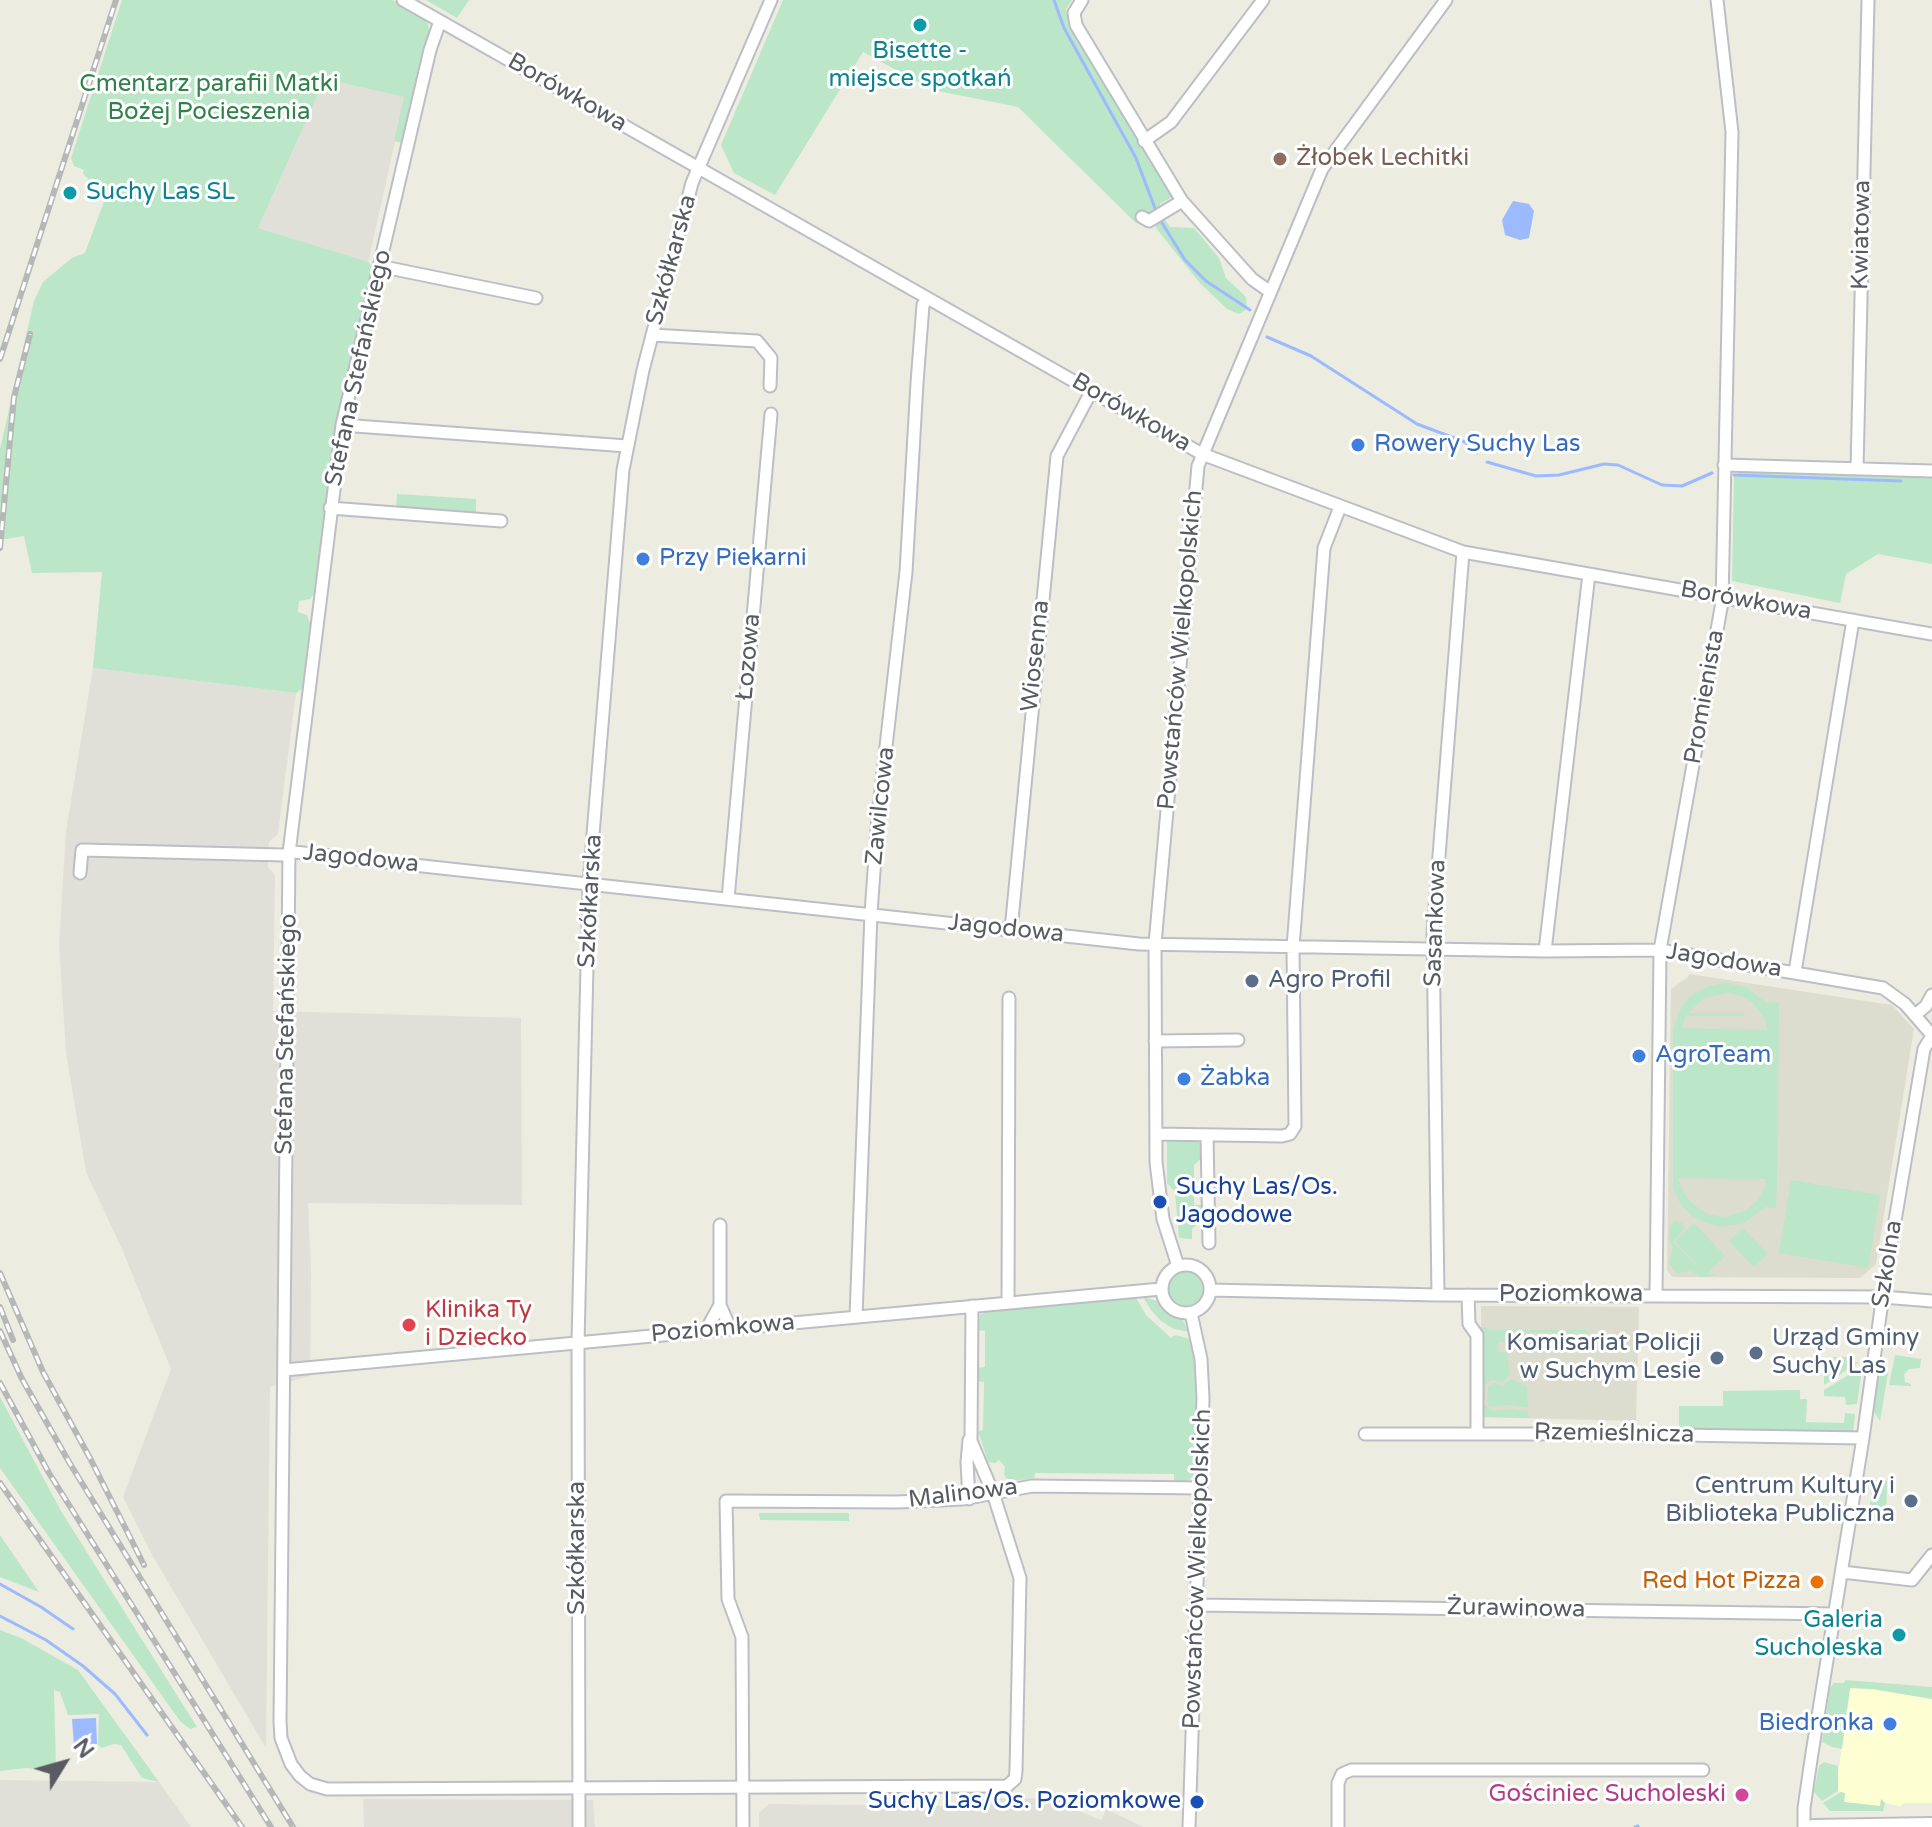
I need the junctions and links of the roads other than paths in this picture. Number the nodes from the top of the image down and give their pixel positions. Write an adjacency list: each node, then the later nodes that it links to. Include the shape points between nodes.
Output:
1 (403, 0): 8 (street, Borówkowa)
2 (771, 0): 10 (street, Szkółkarska)
3 (1082, 0): 9 (street, via 1074,22)
4 (1263, 0): 9 (street, via 1171,122)
5 (1446, 0): 14 (street, Powstańców Wielkopolskich, via 1322,169)
6 (1717, 0): 24 (street, Promienista, via 1732,132)
7 (1868, 0): 25 (street, Kwiatowa)
8 (440, 21): 10 (street, Borówkowa); 13 (street, Stefana Stefańskiego)
9 (1144, 141): 11 (street)
10 (698, 167): 16 (street, Borówkowa); 17 (street, Szkółkarska)
11 (1182, 201): 12 (street); 14 (street)
12 (1147, 218)
13 (379, 266): 15 (street); 21 (street, Stefana Stefańskiego)
14 (1269, 291): 23 (street, Powstańców Wielkopolskich)
15 (536, 298)
16 (927, 298): 19 (street, Borówkowa); 39 (street, Zawilcowa)
17 (652, 335): 18 (street, via 757,341 771,358); 22 (street, Szkółkarska)
18 (770, 386)
19 (1092, 390): 23 (street, Borówkowa); 40 (street, Wiosenna, via 1057,456)
20 (771, 414): 38 (street, Łozowa)
21 (342, 425): 22 (street); 28 (street, Stefana Stefańskiego)
22 (627, 446): 37 (street, Szkółkarska)
23 (1202, 454): 27 (street, Borówkowa); 41 (street, Powstańców Wielkopolskich)
24 (1724, 465): 25 (street); 32 (street, Promienista)
25 (1857, 469): 26 (street)
26 (1932, 471)
27 (1340, 507): 30 (street, Borówkowa); 42 (street, via 1324,548)
28 (330, 508): 29 (street); 35 (street, Stefana Stefańskiego)
29 (501, 521)
30 (1463, 552): 31 (street, Borówkowa); 43 (street, Sasankowa)
31 (1589, 574): 32 (street, Borówkowa); 45 (street)
32 (1722, 596): 33 (street, Borówkowa); 44 (street, Promienista)
33 (1853, 620): 34 (street, Borówkowa); 46 (street)
34 (1932, 634)
35 (289, 853): 36 (street, Jagodowa, via 82,850); 37 (street, Jagodowa); 73 (street, Stefana Stefańskiego)
36 (80, 873)
37 (589, 883): 38 (street, Jagodowa); 72 (street, Szkółkarska)
38 (728, 899): 39 (street, Jagodowa)
39 (871, 913): 40 (street, Jagodowa); 69 (street, Zawilcowa)
40 (1011, 930): 41 (street, Jagodowa)
41 (1155, 944): 42 (street, Jagodowa); 52 (street, Powstańców Wielkopolskich)
42 (1293, 947): 43 (street, Jagodowa); 54 (street, via 1295,1126 1282,1136)
43 (1433, 948): 45 (street, Jagodowa); 60 (street, Sasankowa)
44 (1660, 950): 45 (street, Jagodowa); 46 (street, Jagodowa); 62 (street, Promienista)
45 (1545, 951)
46 (1795, 972): 49 (street, Jagodowa, via 1883,988)
47 (1932, 995): 49 (street)
48 (1009, 998): 65 (street)
49 (1915, 1015): 50 (street, Jagodowa)
50 (1932, 1035): 63 (street, Szkolna, via 1924,1049)
51 (1238, 1040): 52 (street)
52 (1155, 1041): 53 (street, Powstańców Wielkopolskich)
53 (1156, 1134): 54 (street); 57 (street, Powstańców Wielkopolskich, via 1160,1202)
54 (1207, 1135): 56 (street)
55 (720, 1225): 66 (street)
56 (1209, 1243)
57 (1178, 1266): 58 (street, via 1168,1272); 59 (street, via 1200,1269)
58 (1161, 1289): 65 (street, Poziomkowa); 68 (street, via 1171,1308)
59 (1210, 1290): 60 (street, Poziomkowa); 68 (street, via 1203,1307)
60 (1438, 1295): 61 (street, Poziomkowa)
61 (1468, 1295): 62 (street, Poziomkowa); 75 (street, via 1469,1324 1477,1335)
62 (1656, 1296): 63 (street, Poziomkowa)
63 (1883, 1297): 64 (street, Poziomkowa); 77 (street, Szkolna)
64 (1932, 1301)
65 (1008, 1303): 67 (street, Poziomkowa)
66 (720, 1305): 70 (street); 71 (street)
67 (972, 1306): 69 (street, Poziomkowa); 74 (street)
68 (1191, 1313): 78 (street, Powstańców Wielkopolskich, via 1203,1378)
69 (856, 1317): 70 (street, Poziomkowa)
70 (730, 1328): 71 (street, Poziomkowa)
71 (711, 1330): 72 (street, Poziomkowa)
72 (578, 1342): 73 (street, Poziomkowa); 87 (street, Szkółkarska)
73 (284, 1370): 87 (street, Stefana Stefańskiego, via 280,1721 291,1764 310,1784 327,1789)
74 (970, 1431): 79 (street); 80 (street)
75 (1477, 1433): 76 (street, Rzemieślnicza); 77 (street, Rzemieślnicza)
76 (1365, 1434)
77 (1863, 1438): 82 (street, Szkolna)
78 (1201, 1488): 79 (street, Malinowa, via 1032,1486); 83 (street, Powstańców Wielkopolskich)
79 (993, 1493): 80 (street, Malinowa); 86 (street, Stefana Stefańskiego, via 1020,1578 1015,1779 1007,1786)
80 (969, 1499): 86 (street, Malinowa, via 726,1501 728,1599 742,1637)
81 (1932, 1555): 82 (street, via 1912,1580)
82 (1842, 1572): 84 (street, Szkolna)
83 (1197, 1605): 84 (street, Żurawinowa); 91 (street, Powstańców Wielkopolskich)
84 (1835, 1614): 93 (street, Szkolna)
85 (1703, 1770): 92 (street, via 1351,1770 1338,1783)
86 (744, 1787): 87 (street, Stefana Stefańskiego); 90 (street)
87 (578, 1788): 89 (street, Szkółkarska)
88 (1932, 1825): 94 (street)
89 (579, 1827)
90 (743, 1827)
91 (1189, 1827)
92 (1338, 1827)
93 (1804, 1827)
94 (1813, 1827)

